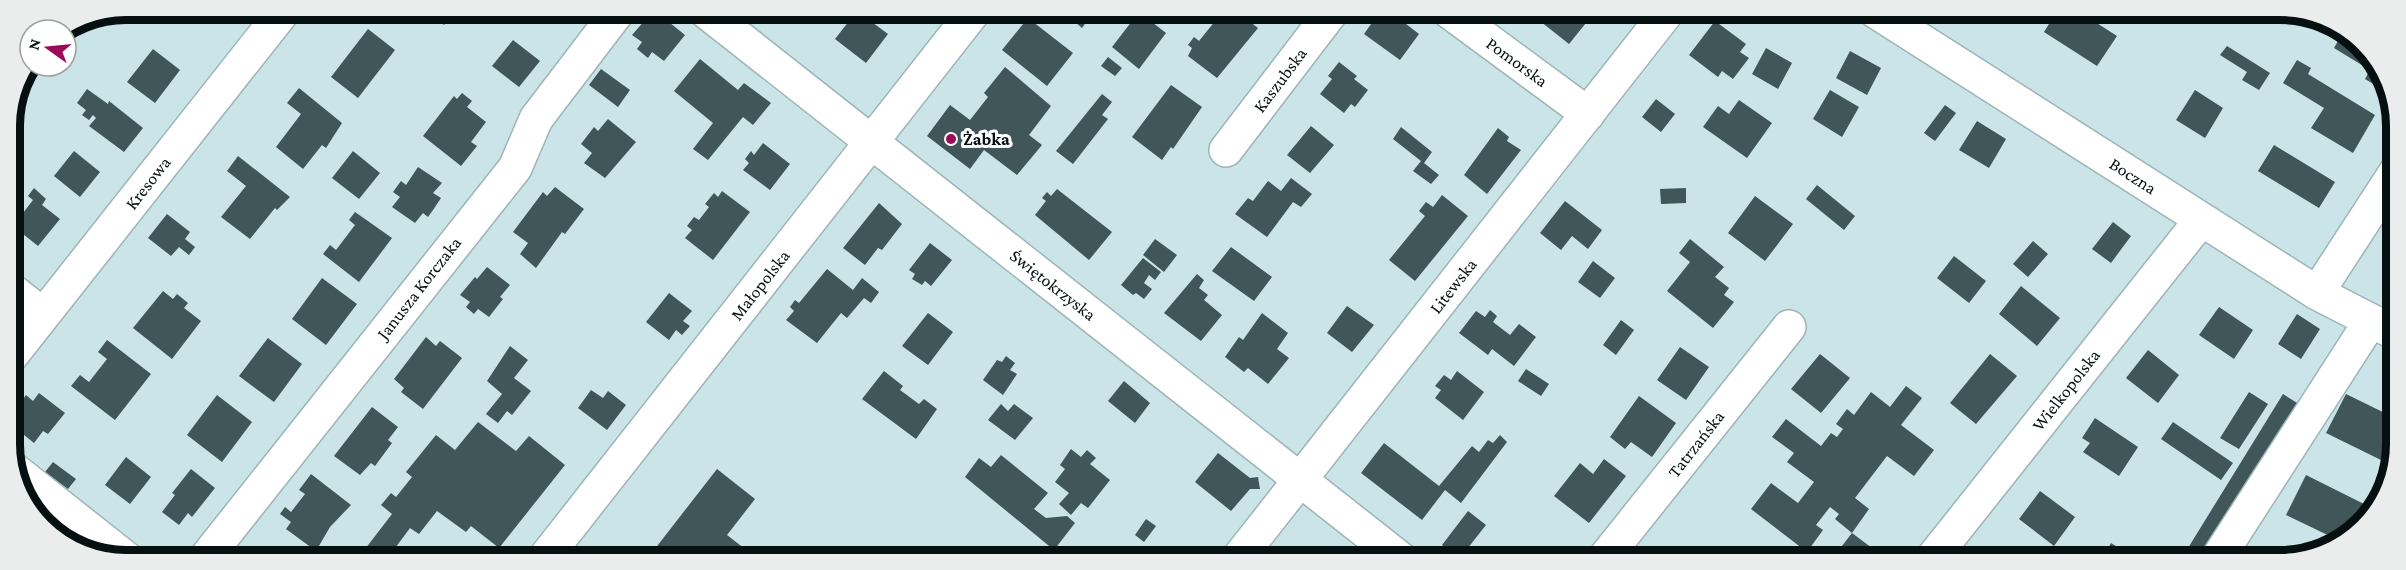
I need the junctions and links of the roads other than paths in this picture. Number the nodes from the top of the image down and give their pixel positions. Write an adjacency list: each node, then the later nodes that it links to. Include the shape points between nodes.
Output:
1 (276, 20): 16 (street, Kresowa)
2 (611, 20): 23 (street, Janusza Korczaka, via 536,119 514,168)
3 (717, 20): 10 (street, Świętokrzyska)
4 (967, 20): 10 (street, Małopolska)
5 (1325, 20): 11 (street, Kaszubska)
6 (1461, 20): 9 (street, Pomorska)
7 (1661, 20): 9 (street, Litewska)
8 (1889, 20): 13 (street, Boczna)
9 (1588, 114): 21 (street, Litewska)
10 (872, 141): 21 (street, Świętokrzyska); 24 (street, Małopolska)
11 (1226, 150)
12 (2386, 186): 14 (street)
13 (2201, 220): 14 (street, Boczna); 28 (street, Wielkopolska)
14 (2317, 293): 18 (street, Boczna)
15 (20, 297): 16 (street)
16 (43, 315): 19 (street, Kresowa)
17 (1789, 327): 27 (street, Tatrzańska)
18 (2383, 328): 29 (street)
19 (20, 344)
20 (25, 478): 22 (street)
21 (1301, 480): 25 (street, Litewska); 26 (street, Świętokrzyska)
22 (116, 550)
23 (212, 550)
24 (551, 550)
25 (1245, 550)
26 (1389, 550)
27 (1611, 550)
28 (1939, 550)
29 (2224, 550)

